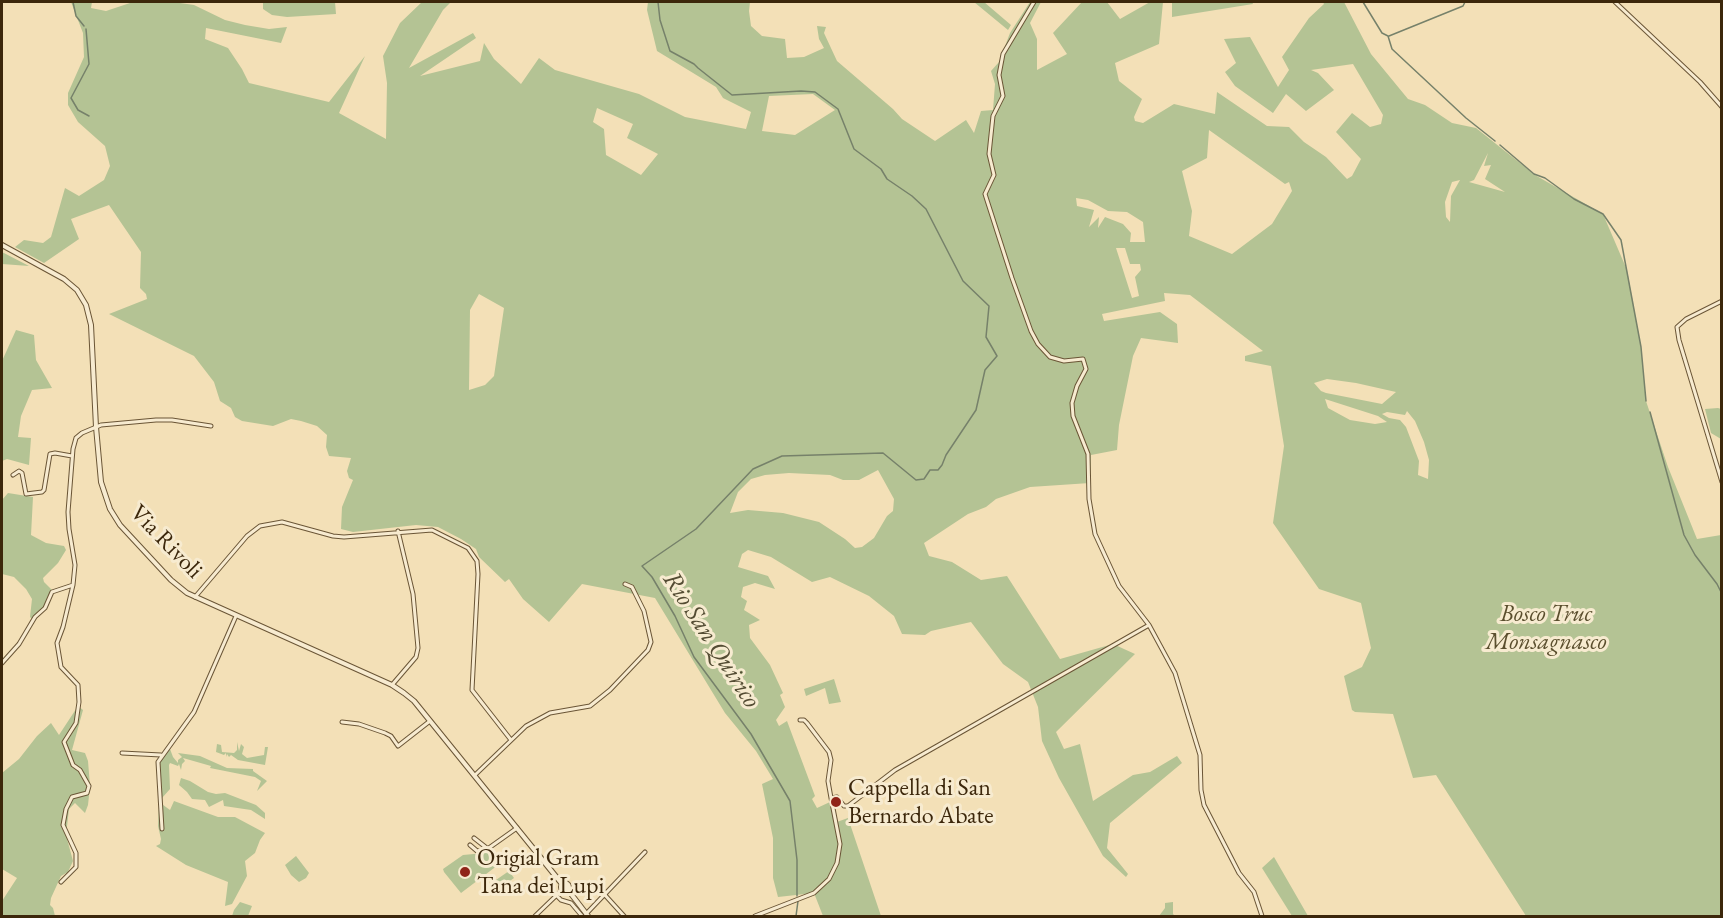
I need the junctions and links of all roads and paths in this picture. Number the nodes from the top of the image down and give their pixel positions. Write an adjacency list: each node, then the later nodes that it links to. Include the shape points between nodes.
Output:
1 (1034, 2): 16 (street, via 1003,54 999,75 1003,96 993,116 989,154 994,175 985,194 1038,344 1050,357 1083,359 1086,369 1072,403 1088,454 1090,516 1119,586)
2 (1615, 2): 3 (street)
3 (1722, 107)
4 (2, 245): 7 (street, Via Rivoli, via 71,284 83,298 90,318)
5 (1722, 301): 10 (street, via 1677,327)
6 (211, 426): 7 (street, via 156,420)
7 (96, 428): 8 (street, via 76,438); 14 (street, Via Rivoli, via 102,488 113,515 171,580)
8 (72, 456): 9 (street, via 50,454 42,492 26,494 22,473); 13 (street, via 68,523 75,565)
9 (13, 475)
10 (1722, 482)
11 (398, 531): 14 (street, via 344,537 282,522 260,526); 18 (street, via 413,594 418,648 416,657); 22 (street, via 432,530 468,548 477,561 472,690)
12 (625, 584): 22 (street, via 632,587 644,611 651,642 648,651 590,706 550,714 526,726)
13 (73, 585): 17 (street, via 52,592 45,608); 33 (street, via 57,643 60,667 78,685 80,702 76,723 64,742 73,765 89,786 87,793 72,798 66,809 63,825 76,853 76,867)
14 (195, 597): 15 (street, Via Rivoli)
15 (236, 616): 18 (street, Via Rivoli); 24 (street, via 194,712)
16 (1149, 625): 26 (street, via 895,770 848,806); 42 (street, via 1184,699 1200,755 1204,805 1239,873 1254,892)
17 (2, 663)
18 (392, 685): 20 (street, Via Rivoli, via 414,701)
19 (800, 720): 26 (street, via 807,723 829,752)
20 (430, 721): 21 (street, via 399,746 385,733); 25 (street, Via Rivoli)
21 (342, 722)
22 (511, 740): 25 (street)
23 (122, 753): 24 (street)
24 (162, 755): 28 (street, via 158,762)
25 (475, 776): 27 (street, Via Rivoli)
26 (831, 798): 41 (street, via 840,843 830,879 814,893)
27 (517, 828): 31 (street); 34 (street, Via Rivoli)
28 (162, 829)
29 (474, 838): 31 (street)
30 (470, 845): 31 (street, via 477,851)
31 (488, 849)
32 (645, 852): 36 (street)
33 (61, 882)
34 (562, 887): 35 (street); 35 (street, Via Rivoli, via 568,884); 37 (street)
35 (568, 890): 39 (street, Via Rivoli)
36 (604, 894): 39 (street); 40 (street)
37 (556, 895): 38 (street); 39 (street)
38 (535, 916)
39 (586, 916)
40 (624, 916)
41 (755, 916)
42 (1262, 916)

